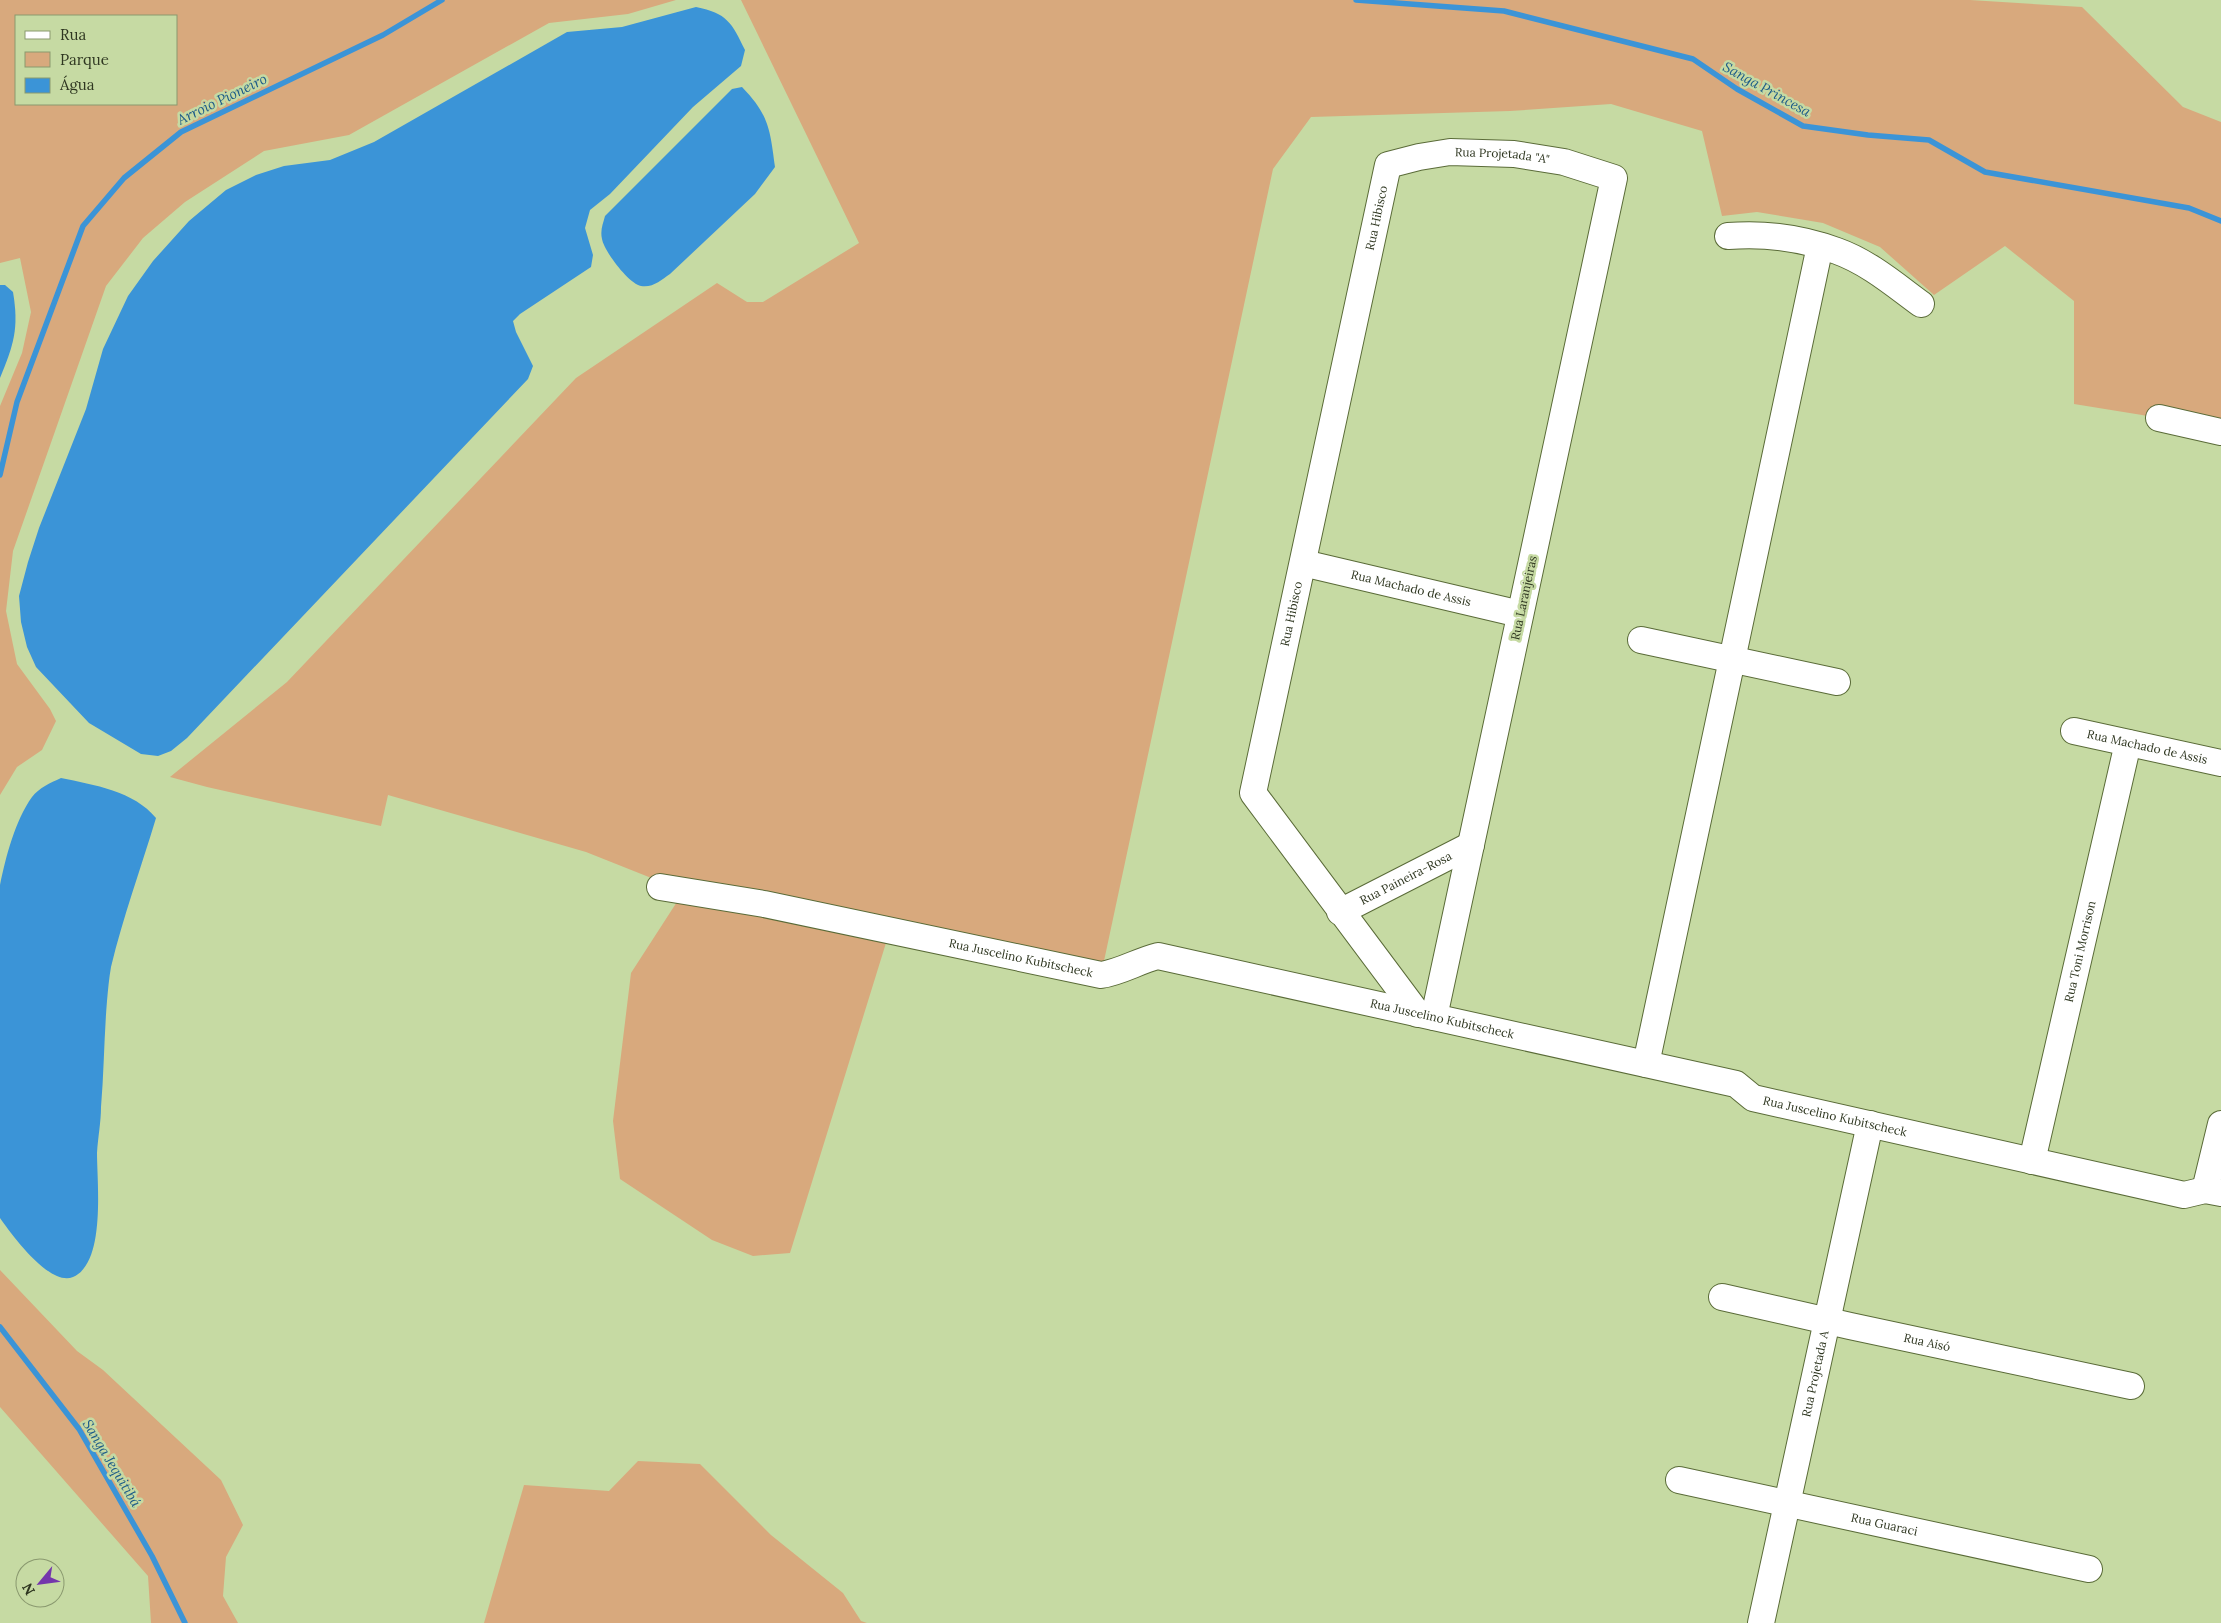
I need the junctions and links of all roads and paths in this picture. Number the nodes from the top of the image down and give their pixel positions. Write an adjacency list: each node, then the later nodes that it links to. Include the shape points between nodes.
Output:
1 (1388, 165): 2 (street, Rua Projetada "A", via 1450,152 1514,154 1564,162); 8 (street, Rua Hibisco)
2 (1614, 178): 9 (street, Rua Laranjeiras)
3 (1728, 236): 4 (street, via 1755,234)
4 (1820, 246): 5 (street, via 1838,251 1882,275); 11 (street)
5 (1921, 304)
6 (2159, 418): 7 (street)
7 (2221, 432)
8 (1302, 562): 9 (street, Rua Machado de Assis); 18 (street, Rua Hibisco, via 1253,793)
9 (1520, 614): 16 (street, Rua Laranjeiras)
10 (1641, 640): 11 (street)
11 (1732, 660): 12 (street); 20 (street)
12 (1837, 682)
13 (2074, 731): 14 (street, Rua Machado de Assis)
14 (2128, 743): 15 (street, Rua Machado de Assis); 23 (street, Rua Toni Morrison)
15 (2221, 764)
16 (1471, 845): 18 (street, Rua Paineira-Rosa); 19 (street, Rua Laranjeiras)
17 (660, 887): 19 (street, Rua Juscelino Kubitscheck, via 764,904 1101,975 1115,973 1158,956)
18 (1340, 912): 19 (street, Rua Hibisco)
19 (1426, 1016): 20 (street, Rua Juscelino Kubitscheck)
20 (1646, 1064): 21 (street, Rua Juscelino Kubitscheck, via 1736,1084 1754,1098)
21 (1870, 1124): 23 (street, Rua Juscelino Kubitscheck); 26 (street, Rua Projetada A)
22 (2221, 1124): 24 (street)
23 (2032, 1161): 24 (street, Rua Juscelino Kubitscheck, via 2184,1195)
24 (2213, 1191)
25 (1722, 1297): 26 (street, Rua Aisó)
26 (1827, 1321): 27 (street, Rua Aisó); 29 (street, Rua Projetada A)
27 (2131, 1386)
28 (1679, 1480): 29 (street, Rua Guaraci)
29 (1787, 1505): 30 (street, Rua Guaraci); 31 (street, Rua Projetada A)
30 (2089, 1569)
31 (1761, 1623)

